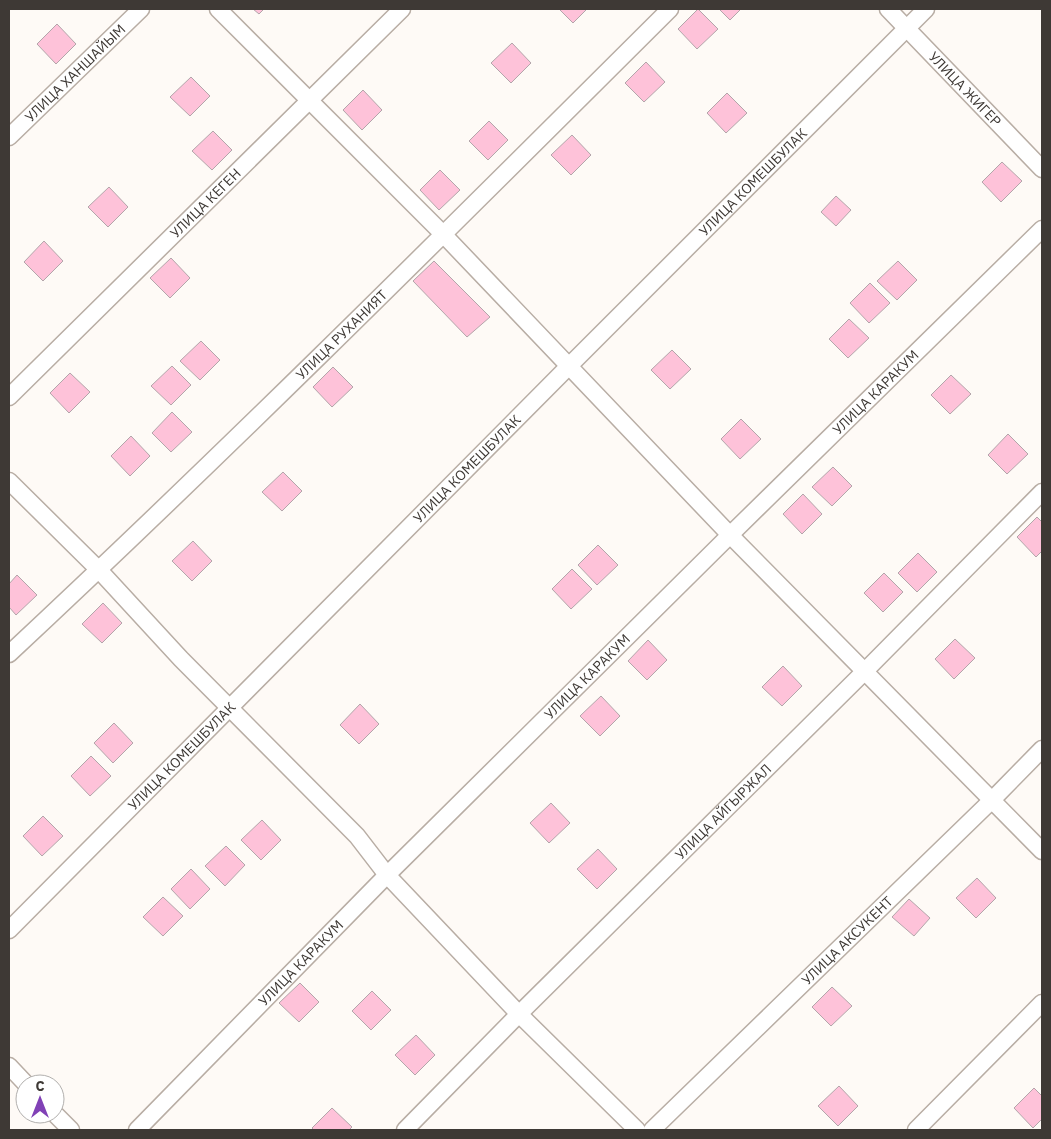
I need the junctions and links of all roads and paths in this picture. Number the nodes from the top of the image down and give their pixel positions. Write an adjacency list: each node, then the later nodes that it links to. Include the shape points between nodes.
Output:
1 (141, 9): 9 (street, УЛИЦА ХАНШАЙЫМ)
2 (218, 9): 8 (street)
3 (402, 9): 8 (street, УЛИЦА КЕГЕН)
4 (670, 9): 12 (street, УЛИЦА РУХАНИЯТ)
5 (888, 9): 7 (street, УЛИЦА ЖИГЕР)
6 (926, 9): 7 (street, УЛИЦА КОМЕШБУЛАК)
7 (907, 28): 10 (street, УЛИЦА ЖИГЕР); 13 (street, УЛИЦА КОМЕШБУЛАК)
8 (310, 100): 12 (street); 14 (street, УЛИЦА КЕГЕН)
9 (9, 137)
10 (1042, 170)
11 (1042, 229): 17 (street, УЛИЦА КАРАКУМ)
12 (443, 234): 13 (street); 18 (street, УЛИЦА РУХАНИЯТ)
13 (568, 366): 17 (street); 21 (street, УЛИЦА КОМЕШБУЛАК)
14 (9, 397)
15 (9, 481): 18 (street)
16 (1042, 492): 20 (street, УЛИЦА АЙГЫРЖАЛ)
17 (730, 534): 20 (street); 25 (street, УЛИЦА КАРАКУМ)
18 (98, 570): 19 (street, УЛИЦА РУХАНИЯТ); 21 (street)
19 (9, 654)
20 (865, 671): 23 (street); 28 (street, УЛИЦА АЙГЫРЖАЛ)
21 (229, 708): 25 (street, via 357,836); 26 (street, УЛИЦА КОМЕШБУЛАК)
22 (1042, 750): 23 (street, УЛИЦА АКСУКЕНТ)
23 (992, 800): 24 (street); 32 (street, УЛИЦА АКСУКЕНТ)
24 (1042, 851)
25 (388, 875): 28 (street); 29 (street, УЛИЦА КАРАКУМ)
26 (9, 930)
27 (1042, 1003): 33 (street)
28 (519, 1014): 30 (street, УЛИЦА АЙГЫРЖАЛ); 31 (street)
29 (137, 1130)
30 (405, 1130)
31 (638, 1130)
32 (652, 1130)
33 (916, 1130)

